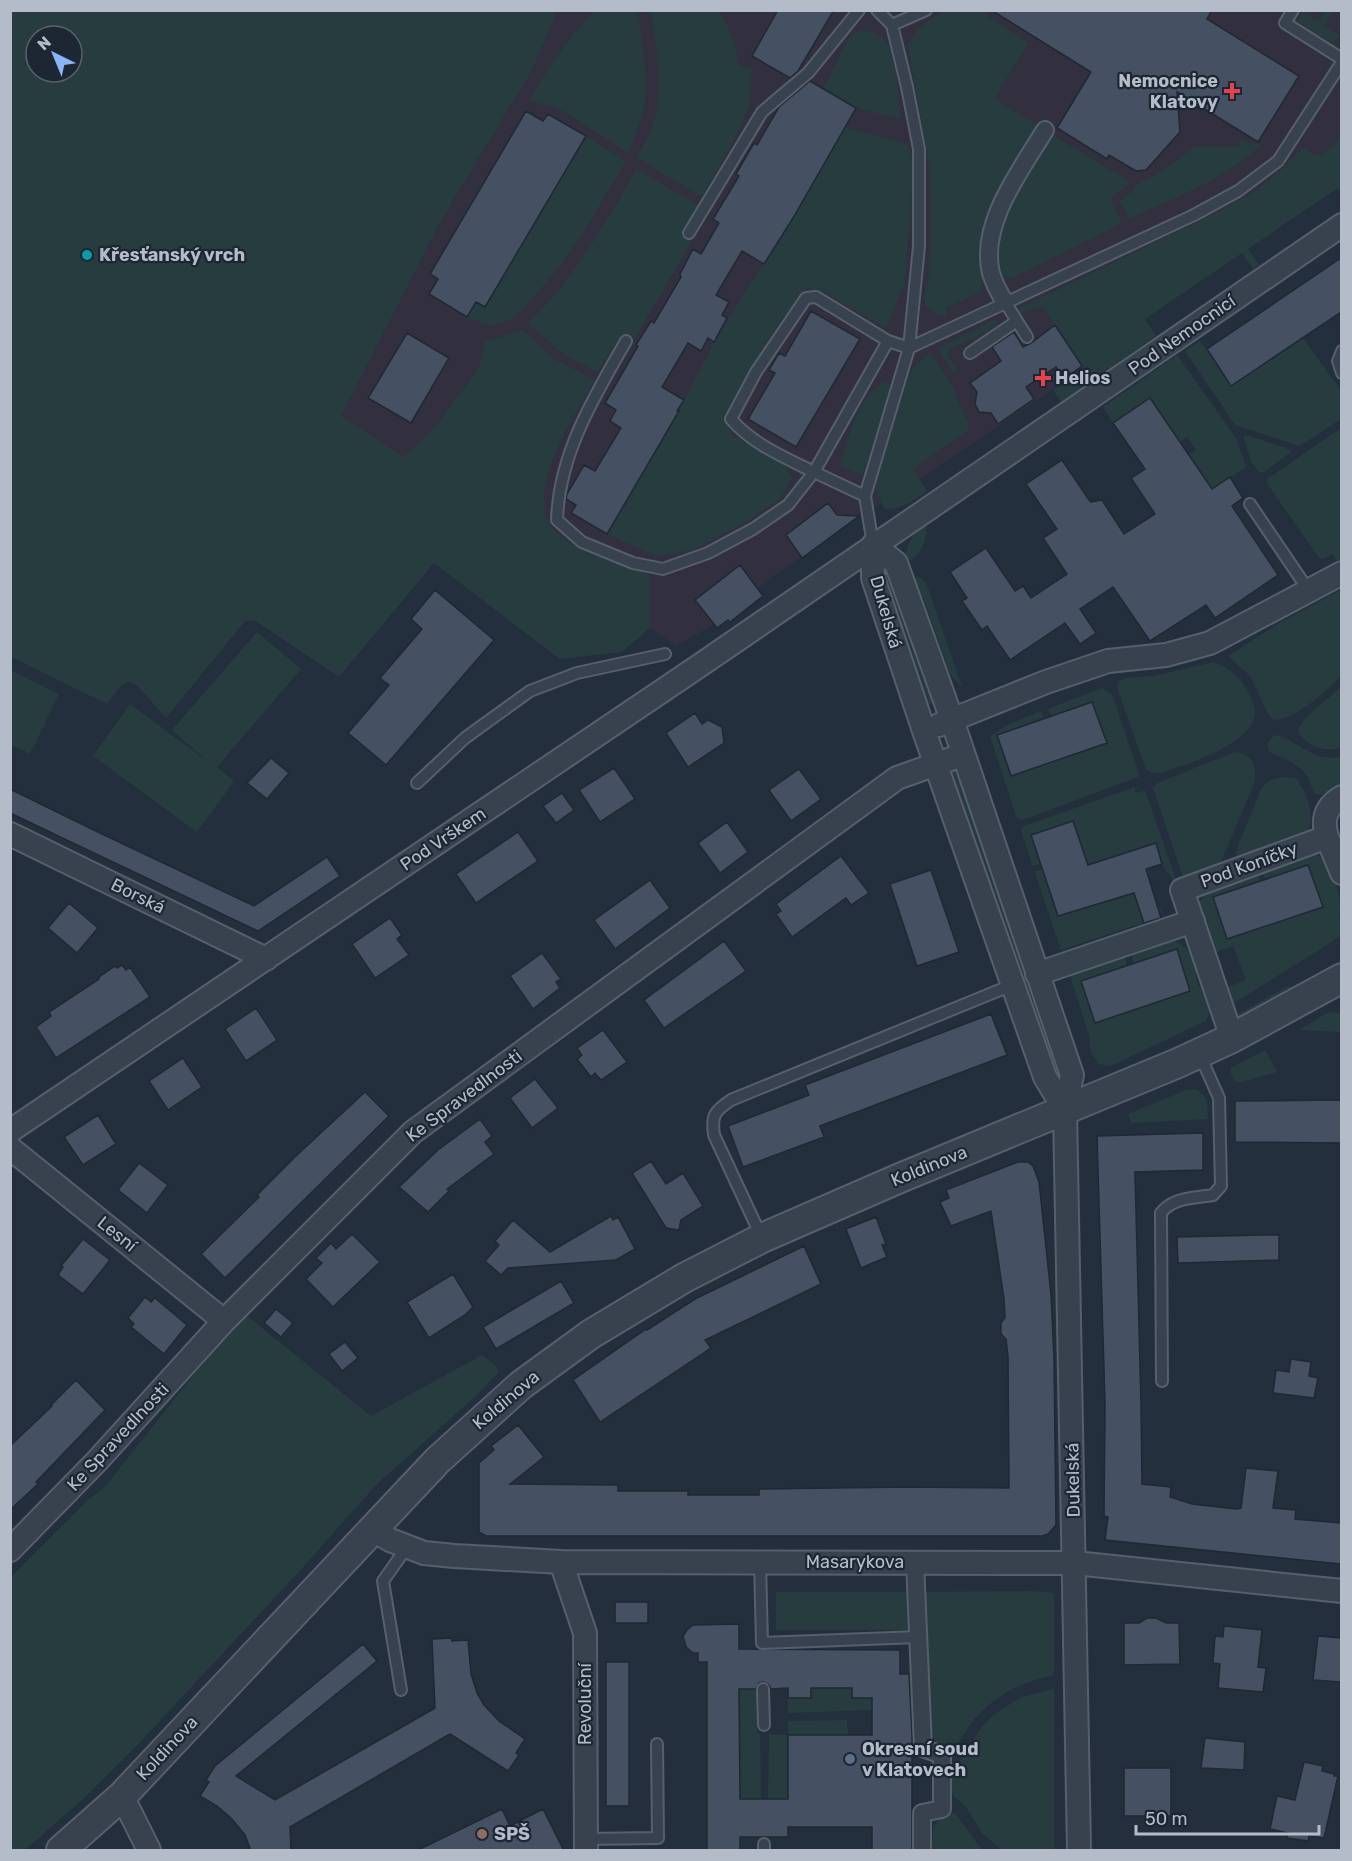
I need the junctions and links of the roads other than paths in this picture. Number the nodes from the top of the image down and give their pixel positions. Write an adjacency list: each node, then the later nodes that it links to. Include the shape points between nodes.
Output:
1 (859, 10): 9 (lane, via 808,73 762,112)
2 (877, 10): 5 (lane)
3 (926, 10): 5 (lane)
4 (1293, 10): 6 (lane, via 1285,23)
5 (892, 25): 15 (lane, via 919,149 919,246)
6 (1341, 61): 10 (lane, via 1278,161 1258,177 1213,205)
7 (1045, 130): 10 (street, via 996,216 990,244 991,272)
8 (1341, 225): 22 (street, Pod Nemocnicí)
9 (688, 233)
10 (1005, 302): 11 (lane); 15 (lane)
11 (1017, 321): 12 (lane); 17 (lane)
12 (1028, 337)
13 (627, 341): 19 (lane, via 568,454 558,496 557,520 582,542 633,563 663,569 708,554 753,529 788,505)
14 (888, 341): 15 (lane); 19 (lane); 19 (lane, via 816,297 806,298 756,372 731,419 766,447)
15 (909, 348): 20 (lane)
16 (1341, 351): 18 (lane)
17 (970, 353)
18 (1341, 373)
19 (814, 472): 20 (lane)
20 (865, 496): 22 (lane)
21 (1250, 504): 24 (lane)
22 (873, 545): 26 (street, Dukelská, via 896,563); 27 (street, Dukelská, via 873,578); 36 (street, Pod Vrškem)
23 (1338, 575): 24 (street)
24 (1309, 591): 26 (street, via 1210,643 1166,655 1108,661)
25 (664, 654): 30 (lane, via 577,673 530,691 465,738)
26 (952, 720): 27 (street); 28 (street, Dukelská)
27 (924, 731): 29 (street, Dukelská)
28 (962, 755): 29 (street, Ke Spravedlnosti); 37 (street, Dukelská)
29 (936, 765): 39 (street, Dukelská); 46 (street, Ke Spravedlnosti, via 897,778 413,1132)
30 (417, 783)
31 (1341, 797): 33 (street, via 1324,818)
32 (10, 834): 36 (street, Borská)
33 (1327, 837): 34 (street); 35 (street, Pod Koníčky, via 1182,890)
34 (1341, 873)
35 (1193, 921): 37 (street); 40 (street, Pod Koníčky)
36 (266, 959): 43 (street, Pod Vrškem)
37 (1037, 974): 42 (street, Dukelská, via 1072,1075)
38 (1341, 978): 40 (street)
39 (1012, 985): 42 (street, Dukelská, via 1044,1077); 45 (lane, via 731,1100 719,1109 713,1117 714,1135)
40 (1232, 1038): 41 (street)
41 (1199, 1053): 42 (street); 47 (lane, via 1219,1098 1221,1186 1214,1195 1168,1204 1161,1213)
42 (1065, 1110): 45 (street, Koldinova); 54 (street, Dukelská)
43 (10, 1131)
44 (10, 1148): 46 (street, Lesní)
45 (762, 1238): 48 (street, Koldinova, via 637,1305 551,1363 472,1428)
46 (224, 1321): 50 (street, Ke Spravedlnosti, via 98,1461)
47 (1162, 1381)
48 (372, 1529): 49 (street, Masarykova); 61 (street, Koldinova)
49 (407, 1547): 51 (street, Masarykova, via 454,1556); 58 (lane, via 383,1581)
50 (10, 1550)
51 (561, 1562): 52 (street, Masarykova); 62 (street, Revoluční, via 585,1633)
52 (760, 1562): 53 (street, Masarykova); 56 (lane, via 762,1646)
53 (915, 1562): 54 (street, Masarykova); 56 (street)
54 (1075, 1563): 55 (street, Masarykova); 66 (street, Dukelská)
55 (1341, 1591)
56 (918, 1637): 65 (street, via 923,1748 942,1755 942,1809 922,1813)
57 (763, 1689): 59 (lane)
58 (401, 1690)
59 (764, 1725)
60 (657, 1743): 62 (lane, via 658,1838)
61 (122, 1796): 63 (street, Koldinova); 64 (street)
62 (586, 1845)
63 (62, 1851)
64 (149, 1851)
65 (922, 1851)
66 (1079, 1851)

